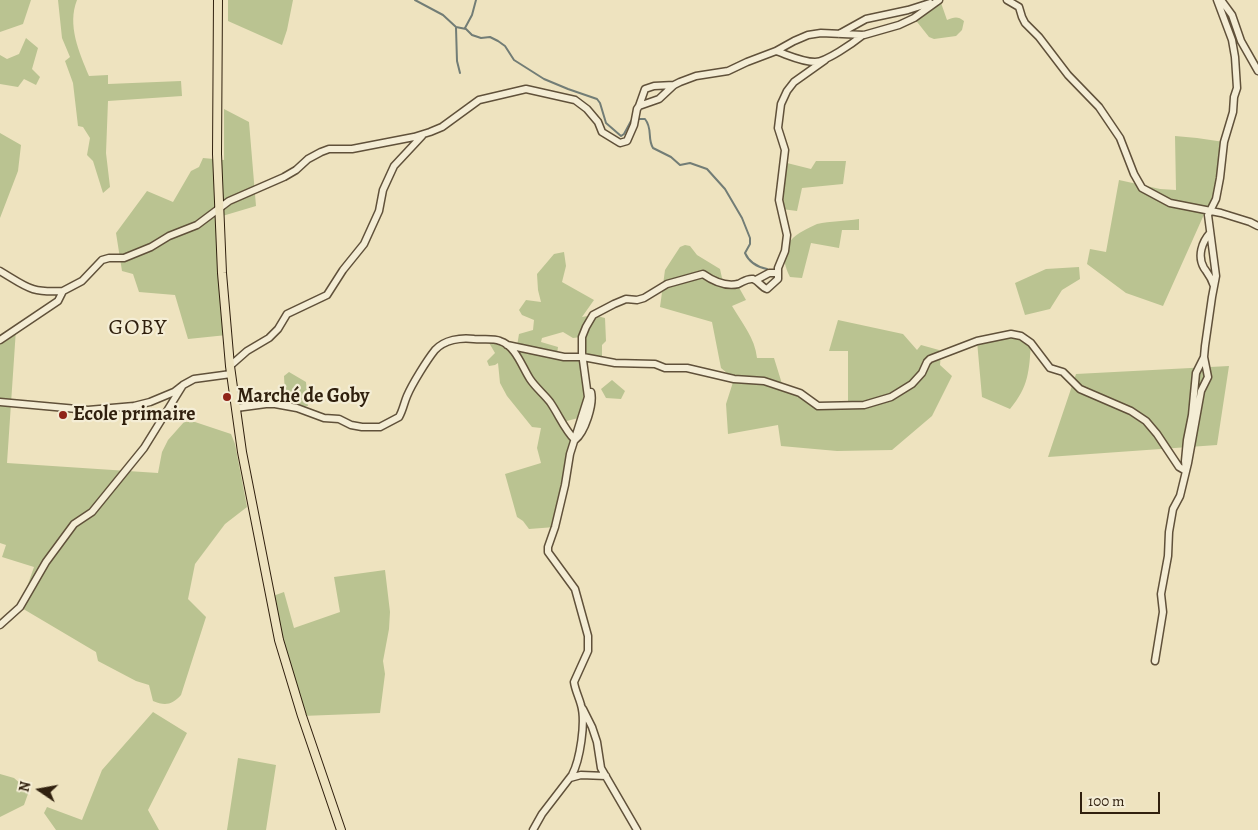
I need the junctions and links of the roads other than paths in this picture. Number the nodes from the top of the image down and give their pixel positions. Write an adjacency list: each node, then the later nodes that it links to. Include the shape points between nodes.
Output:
1 (218, 0): 13 (main road)
2 (938, 0): 5 (street, via 866,19); 6 (street, via 899,26)
3 (1007, 0): 14 (street, via 1020,7 1025,23 1098,107 1120,138 1142,188 1170,204)
4 (1222, 1): 9 (street); 14 (street, via 1235,57 1237,88 1224,142 1216,199)
5 (838, 34): 6 (street); 7 (street, via 808,36)
6 (864, 35): 8 (street)
7 (776, 51): 8 (street, via 809,62); 10 (street, via 728,71 696,76)
8 (826, 60): 18 (street, via 794,82 781,104 778,128 785,150 779,200 787,235)
9 (1258, 71)
10 (674, 85): 11 (street, via 658,99); 11 (street, via 645,89)
11 (639, 106): 12 (street, via 634,125 624,143 602,132 598,122 579,102 526,89 479,100 442,127)
12 (425, 134): 13 (street, via 352,149 329,149 284,178 229,202); 26 (street, via 394,166 364,244 327,295 291,311 269,338 247,351)
13 (219, 210): 21 (street, via 197,225 151,247 124,258 105,258 82,281); 26 (main road)
14 (1208, 211): 15 (street); 16 (street)
15 (1258, 226)
16 (1210, 232): 20 (street, via 1216,268); 20 (street, via 1204,239 1202,262)
17 (0, 272): 21 (street, via 33,290)
18 (778, 273): 19 (street, via 769,273); 19 (street, via 778,279 770,288 763,287)
19 (756, 280): 24 (street, via 737,284 717,283 703,274 667,284 644,298 626,299 593,315 582,337)
20 (1214, 287): 25 (street)
21 (63, 291): 22 (street, via 58,301)
22 (0, 340)
23 (507, 344): 24 (street, via 564,358); 29 (street, via 468,338 447,342 436,349 399,417 380,426 351,425 339,419 275,404); 30 (street)
24 (583, 356): 30 (street, via 588,398); 31 (street, via 614,363 655,364 734,379 764,381 800,393 818,406 857,405 906,389 930,359 977,341 1011,334 1031,343 1050,368 1063,372 1084,392 1131,411 1146,421 1179,467)
25 (1204, 357): 31 (street, via 1196,373); 31 (street, via 1208,377 1201,391)
26 (230, 370): 27 (street); 29 (main road)
27 (183, 385): 28 (street, via 150,402 124,407 88,410); 32 (street, via 144,448 92,512 74,524 46,562 20,607)
28 (0, 402)
29 (236, 408): 37 (main road, via 250,499 279,640)
30 (575, 440): 34 (street, via 548,552 578,595 588,636 588,650 574,682)
31 (1186, 471): 33 (street, via 1169,532 1161,594 1163,612)
32 (0, 625)
33 (1155, 661)
34 (582, 706): 35 (street, via 592,727 599,762); 36 (street, via 580,752)
35 (606, 776): 36 (street); 39 (street)
36 (570, 778): 38 (street)
37 (342, 830)
38 (533, 830)
39 (637, 830)

